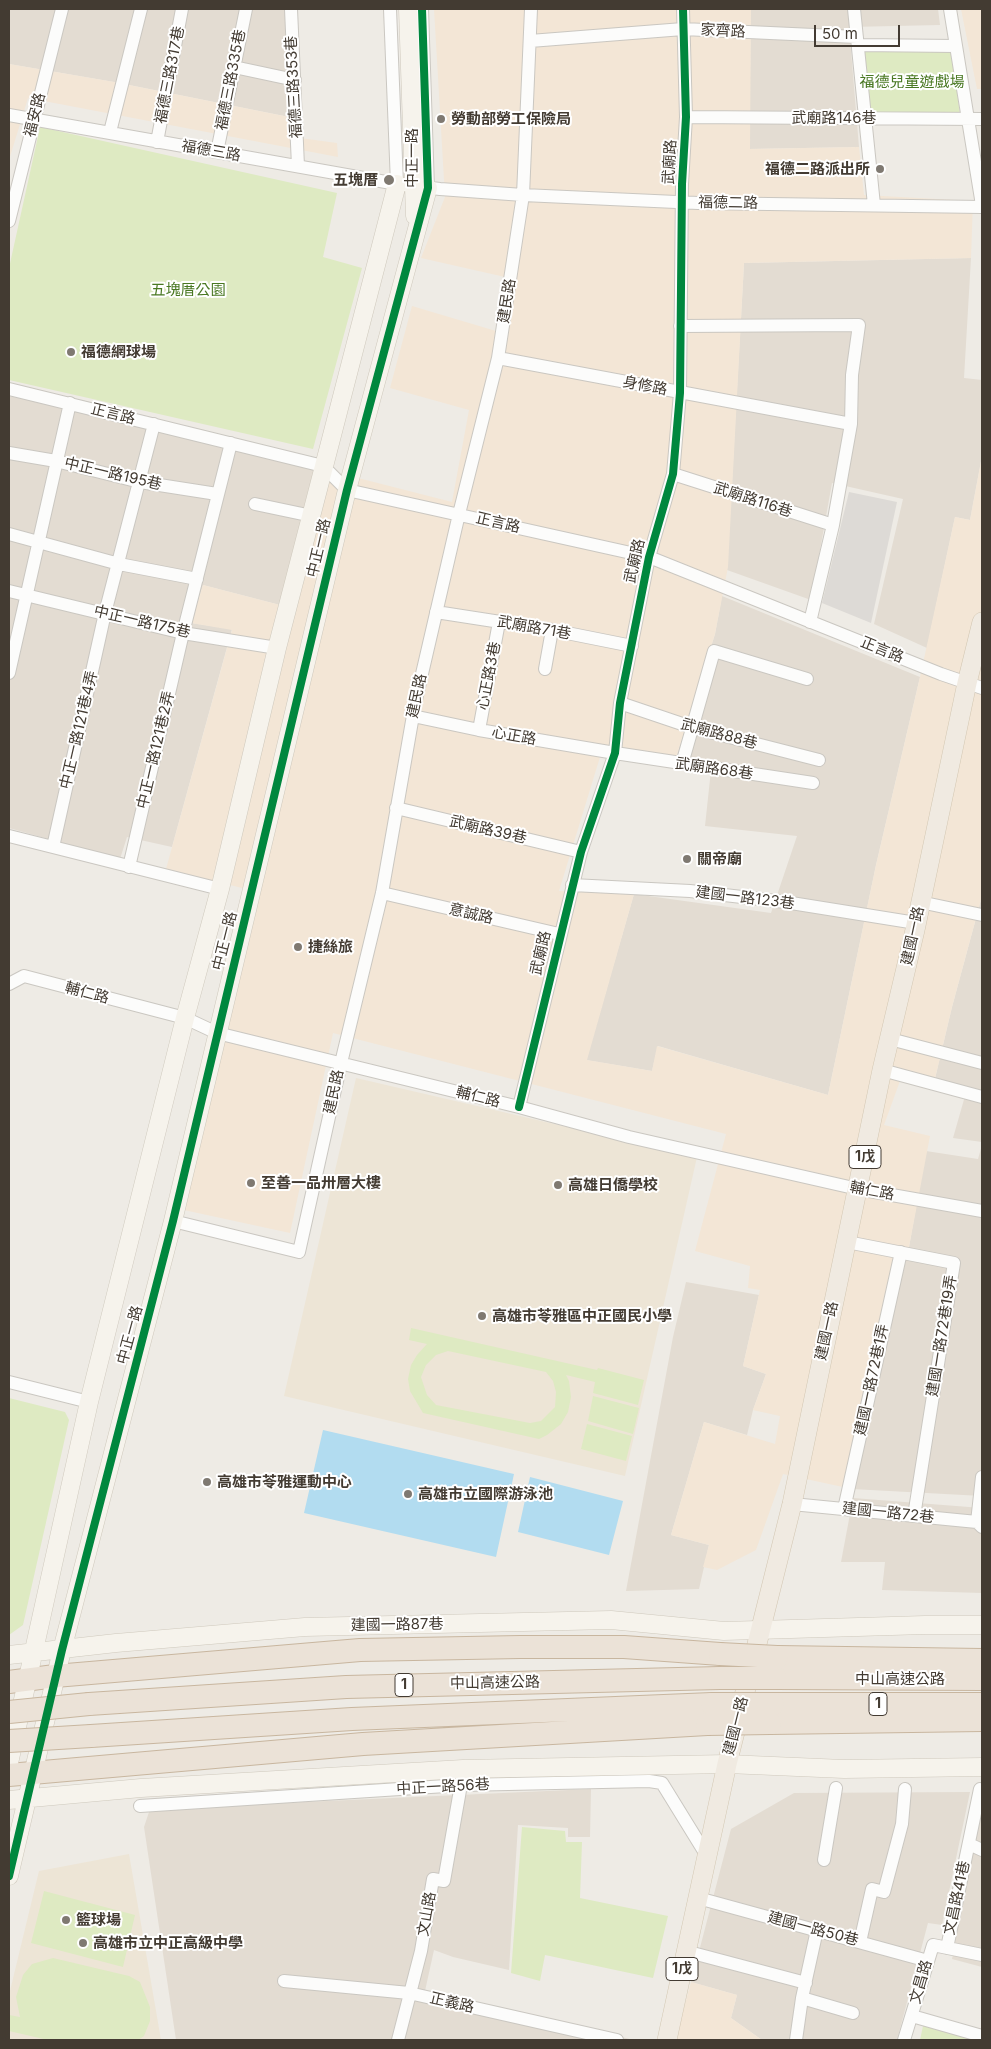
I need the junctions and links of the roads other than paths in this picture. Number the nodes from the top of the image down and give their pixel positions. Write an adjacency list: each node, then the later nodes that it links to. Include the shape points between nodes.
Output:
1 (62, 9): 25 (street, 福安路)
2 (141, 9): 26 (street)
3 (182, 9): 27 (street, 福德三路317巷)
4 (246, 9): 18 (street, 福德三路335巷)
5 (291, 9): 19 (street, 福德三路353巷)
6 (390, 9): 30 (street, 中正一路)
7 (399, 9): 30 (street, 中正一路)
8 (408, 9): 30 (street, 中正一路)
9 (422, 9): 30 (street, 中正一路)
10 (531, 9): 15 (street, 建民路)
11 (683, 9): 14 (street, 武廟路)
12 (854, 9): 16 (street)
13 (950, 9): 17 (street)
14 (682, 29): 15 (street, 家齊路); 16 (street, 家齊路); 21 (street, 武廟路)
15 (530, 41): 31 (street, 建民路)
16 (857, 41): 17 (street, 家齊路); 22 (street)
17 (956, 46): 23 (street)
18 (234, 67): 19 (street); 28 (street, 福德三路335巷)
19 (295, 80): 29 (street, 福德三路353巷)
20 (9, 115): 25 (street, 福德三路)
21 (686, 117): 22 (street, 武廟路146巷); 32 (street, 武廟路)
22 (865, 118): 23 (street, 武廟路146巷); 33 (street)
23 (968, 119): 24 (street, 武廟路146巷); 34 (street)
24 (982, 119)
25 (34, 120): 26 (street, 福德三路); 35 (street, 福安路)
26 (110, 132): 27 (street, 福德三路)
27 (157, 142): 28 (street, 福德三路)
28 (217, 152): 29 (street, 福德三路)
29 (298, 166): 30 (street, 福德三路)
30 (411, 185): 31 (street, 福德二路); 46 (street, 中正一路, via 388,224); 49 (street, 中正一路, via 416,232)
31 (523, 195): 32 (street, 福德二路); 37 (street, 建民路)
32 (682, 202): 33 (street, 福德二路); 36 (street, 武廟路)
33 (874, 205): 34 (street, 福德二路)
34 (982, 206)
35 (9, 217)
36 (680, 326): 39 (street, 武廟路); 42 (street, via 859,325 852,375)
37 (498, 358): 39 (street, 身修路); 52 (street, 建民路)
38 (9, 388): 40 (street, 正言路)
39 (680, 393): 42 (street, 身修路); 47 (street, 武廟路)
40 (70, 403): 41 (street, 正言路); 45 (street)
41 (154, 424): 43 (street, 正言路); 48 (street, 中正一路121巷4弄)
42 (851, 424): 54 (street)
43 (231, 443): 46 (street, 正言路); 50 (street)
44 (9, 454): 45 (street, 中正一路195巷)
45 (56, 461): 48 (street, 中正一路195巷); 56 (street)
46 (324, 466): 49 (street); 53 (street, 中正一路)
47 (673, 474): 54 (street, 武廟路116巷); 57 (street, 武廟路)
48 (140, 482): 50 (street, 中正一路195巷); 58 (street, 中正一路121巷4弄)
49 (346, 490): 52 (street, 正言路); 97 (street, 中正一路)
50 (217, 494): 59 (street)
51 (255, 504): 53 (street)
52 (459, 514): 57 (street, 正言路); 62 (street, 建民路)
53 (312, 516): 70 (street, 中正一路)
54 (833, 525): 65 (street)
55 (9, 534): 56 (street)
56 (38, 542): 58 (street); 61 (street)
57 (649, 558): 65 (street, 正言路); 69 (street, 武廟路)
58 (119, 564): 59 (street); 63 (street, 中正一路121巷4弄)
59 (197, 578): 68 (street)
60 (9, 591): 61 (street, 中正一路175巷)
61 (25, 595): 63 (street, 中正一路175巷); 72 (street)
62 (436, 612): 64 (street, 武廟路71巷); 76 (street, 建民路)
63 (105, 613): 68 (street, 中正一路175巷); 85 (street, 中正一路121巷4弄)
64 (499, 622): 67 (street, 武廟路71巷); 78 (street, 心正路3巷)
65 (810, 622): 74 (street, 正言路)
66 (982, 622): 74 (main road, 建國一路 / 1戊)
67 (552, 630): 69 (street, 武廟路71巷); 71 (street)
68 (183, 633): 70 (street, 中正一路175巷); 87 (street, 中正一路121巷2弄)
69 (632, 646): 75 (street, 武廟路)
70 (277, 648): 89 (street, 中正一路)
71 (545, 669)
72 (9, 672)
73 (807, 680): 77 (street, via 714,651)
74 (975, 686): 91 (main road, 建國一路 / 1戊)
75 (620, 703): 77 (street, 武廟路88巷); 79 (street, 武廟路)
76 (413, 716): 78 (street, 心正路); 83 (street, 建民路)
77 (694, 728): 80 (street, 武廟路88巷); 81 (street)
78 (479, 730): 79 (street, 心正路)
79 (615, 754): 81 (street, 武廟路68巷); 86 (street, 武廟路)
80 (819, 760)
81 (682, 764): 82 (street, 武廟路68巷)
82 (813, 783)
83 (396, 808): 86 (street, 武廟路39巷); 90 (street, 建民路)
84 (9, 836): 85 (street)
85 (53, 847): 87 (street)
86 (581, 852): 88 (street, 武廟路)
87 (129, 866): 89 (street)
88 (572, 885): 93 (street, 建國一路123巷, via 690,891); 94 (street, 武廟路)
89 (220, 889): 96 (street, 中正一路)
90 (382, 893): 94 (street, 意誠路); 100 (street, 建民路)
91 (920, 902): 92 (street); 93 (main road, 建國一路 / 1戊)
92 (982, 915)
93 (916, 923): 98 (main road, 建國一路 / 1戊)
94 (559, 934): 103 (street, 武廟路)
95 (9, 984): 96 (street, 輔仁路, via 24,976)
96 (185, 1018): 97 (street, 輔仁路); 110 (street, 中正一路)
97 (217, 1033): 100 (street, 輔仁路); 106 (street, 中正一路)
98 (890, 1039): 99 (street); 101 (main road, 建國一路 / 1戊)
99 (982, 1062)
100 (341, 1063): 103 (street, 輔仁路); 106 (street, 建民路, via 299,1252)
101 (882, 1070): 102 (street); 104 (main road, 建國一路 / 1戊)
102 (982, 1097)
103 (519, 1107): 104 (street, 輔仁路, via 629,1137)
104 (858, 1189): 105 (street, 輔仁路); 107 (main road, 建國一路 / 1戊)
105 (982, 1211)
106 (173, 1221): 118 (street, 中正一路)
107 (847, 1242): 108 (street, 建國一路72巷19弄); 112 (main road, 建國一路 / 1戊)
108 (901, 1252): 113 (street, 建國一路72巷1弄); 114 (street, 建國一路72巷19弄, via 954,1263)
109 (9, 1382): 110 (street)
110 (89, 1402): 119 (street, 中正一路)
111 (982, 1477): 115 (street)
112 (792, 1504): 113 (street, 建國一路72巷); 117 (main road, 建國一路 / 1戊)
113 (844, 1509): 114 (street, 建國一路72巷)
114 (914, 1516): 115 (street, 建國一路72巷)
115 (979, 1524)
116 (982, 1625): 117 (street, 建國一路87巷, via 925,1624)
117 (760, 1631): 118 (street, 建國一路87巷, via 611,1620 305,1628); 133 (main road, 建國一路 / 1戊)
118 (62, 1650): 119 (street, 建國一路87巷); 123 (street, 中正一路)
119 (35, 1652): 120 (street, 建國一路87巷); 125 (street, 中正一路)
120 (9, 1655)
121 (982, 1660): 122 (highway)
122 (777, 1668): 123 (highway, bridge, via 720,1654 624,1647 520,1646 360,1650); 124 (highway, 中山高速公路 / 1); 127 (highway, 中山高速公路 / 1, bridge, via 720,1678 346,1687)
123 (55, 1676): 125 (highway); 135 (street, 中正一路)
124 (982, 1680)
125 (19, 1681): 132 (street, 中正一路)
126 (982, 1704): 128 (highway, 中山高速公路 / 1)
127 (9, 1712)
128 (772, 1713): 129 (highway, bridge); 130 (highway)
129 (710, 1714): 131 (highway, 中山高速公路 / 1, bridge, via 352,1719); 135 (highway)
130 (982, 1720)
131 (9, 1741)
132 (9, 1763)
133 (727, 1764): 134 (street, via 844,1768); 137 (street); 146 (main road, 建國一路 / 1戊)
134 (982, 1767)
135 (33, 1773): 136 (highway); 141 (street, 中正一路)
136 (9, 1775)
137 (462, 1777): 141 (street, via 141,1788); 143 (street, 中正一路56巷); 146 (street, 中正一路56巷, via 662,1783); 158 (street, 文山路, via 444,1881 433,1880 421,1951)
138 (836, 1788): 147 (street)
139 (905, 1789): 151 (street, via 902,1824 884,1892 872,1889)
140 (980, 1789): 144 (street, 文昌路41巷)
141 (27, 1798): 142 (street); 148 (street, 中正一路)
142 (9, 1800)
143 (140, 1806)
144 (969, 1844): 145 (street); 152 (street, 文昌路41巷)
145 (982, 1850)
146 (707, 1856): 149 (main road, 建國一路 / 1戊)
147 (824, 1860)
148 (9, 1876)
149 (698, 1898): 150 (street, 建國一路50巷); 153 (main road, 建國一路 / 1戊)
150 (817, 1930): 151 (street, 建國一路50巷); 157 (street)
151 (860, 1942): 155 (street, 建國一路50巷)
152 (947, 1948): 154 (street, 文昌路); 155 (street, 文昌路, via 933,1944)
153 (685, 1951): 157 (street); 165 (main road, 建國一路 / 1戊)
154 (982, 1955)
155 (928, 1961): 161 (street, 文昌路)
156 (284, 1981): 158 (street, 正義路)
157 (806, 1983): 159 (street)
158 (409, 1993): 163 (street, 文山路); 164 (street, 正義路)
159 (802, 1998): 160 (street); 166 (street)
160 (853, 2013)
161 (912, 2016): 162 (street); 167 (street, 文昌路)
162 (982, 2036)
163 (398, 2040)
164 (617, 2040)
165 (667, 2040)
166 (796, 2040)
167 (904, 2040)

